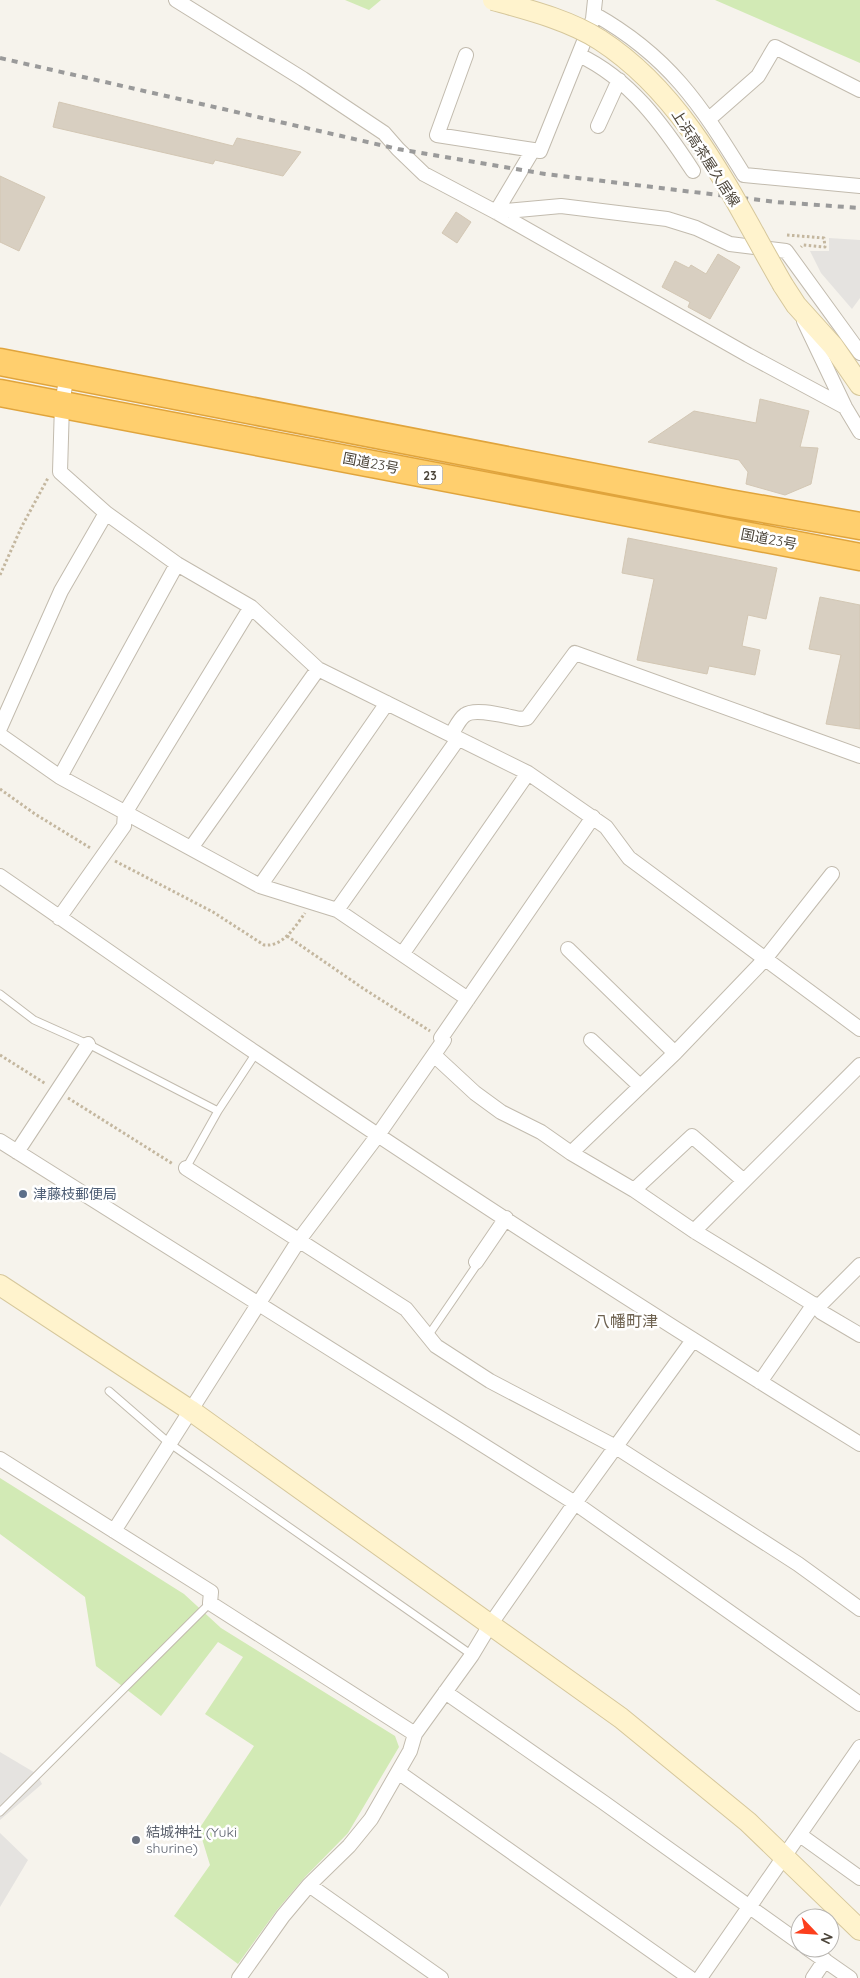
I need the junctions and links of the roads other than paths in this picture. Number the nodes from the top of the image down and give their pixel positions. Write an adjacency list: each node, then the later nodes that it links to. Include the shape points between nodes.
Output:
1 (176, 0): 13 (street, via 384,133 424,174)
2 (493, 0): 14 (street, 上浜高茶屋久居線, bridge, via 569,24 599,39 666,96 721,176)
3 (594, 7): 5 (street); 8 (street, via 658,59)
4 (466, 55): 10 (street, via 437,134)
5 (579, 55): 6 (street); 10 (street, via 540,151)
6 (619, 80): 9 (street); 11 (street, via 648,109)
7 (860, 90): 8 (street, via 775,48 758,76)
8 (709, 119): 12 (street, via 744,176)
9 (598, 126)
10 (534, 150): 13 (street)
11 (692, 171)
12 (860, 186)
13 (496, 212): 15 (street, via 561,206 667,219 730,244 786,251); 21 (street)
14 (796, 305): 18 (street, 上浜高茶屋久居線, via 833,346); 21 (street)
15 (860, 354)
16 (0, 362): 17 (highway, 国道23号 / 23)
17 (67, 374): 20 (street); 24 (highway, 国道23号 / 23, via 729,503)
18 (860, 385)
19 (0, 393): 20 (highway, 国道23号 / 23)
20 (62, 404): 23 (street, via 60,472); 25 (highway, 国道23号 / 23)
21 (845, 407): 22 (street)
22 (860, 432)
23 (106, 513): 26 (street); 30 (street, via 61,591)
24 (857, 523)
25 (860, 557)
26 (177, 564): 27 (street); 35 (street)
27 (251, 607): 28 (street); 36 (street)
28 (318, 669): 29 (street); 38 (street)
29 (387, 703): 32 (street); 41 (street)
30 (0, 728)
31 (0, 735): 35 (street)
32 (455, 737): 33 (street, via 462,718 470,712 527,718 576,653); 34 (street); 42 (street)
33 (860, 756)
34 (528, 773): 37 (street); 45 (street)
35 (60, 777): 36 (street)
36 (125, 813): 38 (street); 43 (street, via 124,826)
37 (593, 817): 46 (street, via 606,827 629,858); 48 (street)
38 (191, 848): 41 (street)
39 (832, 874): 46 (street)
40 (0, 876): 43 (street)
41 (260, 886): 42 (street)
42 (337, 910): 45 (street)
43 (59, 918): 52 (street)
44 (568, 949): 53 (street)
45 (403, 953): 48 (street)
46 (766, 959): 49 (street); 53 (street)
47 (0, 994): 51 (lane, via 34,1020)
48 (468, 999): 54 (street)
49 (860, 1029)
50 (591, 1040): 56 (street)
51 (88, 1044): 57 (lane); 60 (street)
52 (256, 1053): 57 (lane); 58 (street)
53 (675, 1053): 56 (street)
54 (435, 1056): 58 (street); 61 (street, via 501,1112 542,1132)
55 (860, 1065): 63 (street)
56 (640, 1086): 61 (street)
57 (218, 1111): 62 (lane)
58 (378, 1135): 65 (street); 67 (street)
59 (0, 1141): 60 (street)
60 (17, 1152): 71 (street)
61 (571, 1153): 64 (street)
62 (186, 1168): 67 (street)
63 (744, 1181): 64 (street, via 692,1136); 66 (street)
64 (634, 1190): 66 (street)
65 (506, 1218): 68 (street); 75 (street)
66 (694, 1231): 72 (street)
67 (299, 1240): 71 (street); 74 (street, via 406,1309)
68 (476, 1262): 74 (lane)
69 (860, 1265): 72 (street)
70 (0, 1285): 78 (street)
71 (258, 1304): 78 (street); 83 (street)
72 (816, 1305): 73 (street, via 821,1312); 76 (street)
73 (860, 1335)
74 (428, 1336): 81 (street, via 436,1346 490,1381)
75 (693, 1340): 76 (street); 81 (street)
76 (760, 1382): 80 (street)
77 (109, 1391): 79 (lane)
78 (190, 1410): 79 (street); 87 (street)
79 (169, 1443): 84 (street); 88 (lane)
80 (860, 1444)
81 (616, 1447): 83 (street); 86 (street, via 773,1548)
82 (0, 1459): 84 (street)
83 (575, 1503): 87 (street); 90 (street)
84 (114, 1531): 85 (street, via 211,1592)
85 (210, 1603): 91 (street); 94 (lane)
86 (860, 1609)
87 (490, 1625): 88 (street); 96 (street, via 666,1754 748,1822)
88 (472, 1655): 89 (street)
89 (445, 1692): 91 (street); 99 (street)
90 (860, 1704)
91 (415, 1734): 93 (street)
92 (860, 1747): 95 (street)
93 (398, 1772): 98 (street, via 371,1819); 106 (street)
94 (0, 1812)
95 (800, 1835): 96 (street); 97 (street)
96 (784, 1857): 99 (street); 100 (street)
97 (860, 1878)
98 (309, 1885): 104 (street); 105 (street)
99 (750, 1907): 101 (street); 107 (street)
100 (860, 1930)
101 (790, 1936)
102 (822, 1958): 103 (street)
103 (825, 1960): 108 (street); 109 (street)
104 (239, 1978)
105 (441, 1978)
106 (690, 1978)
107 (700, 1978)
108 (813, 1978)
109 (850, 1978)

